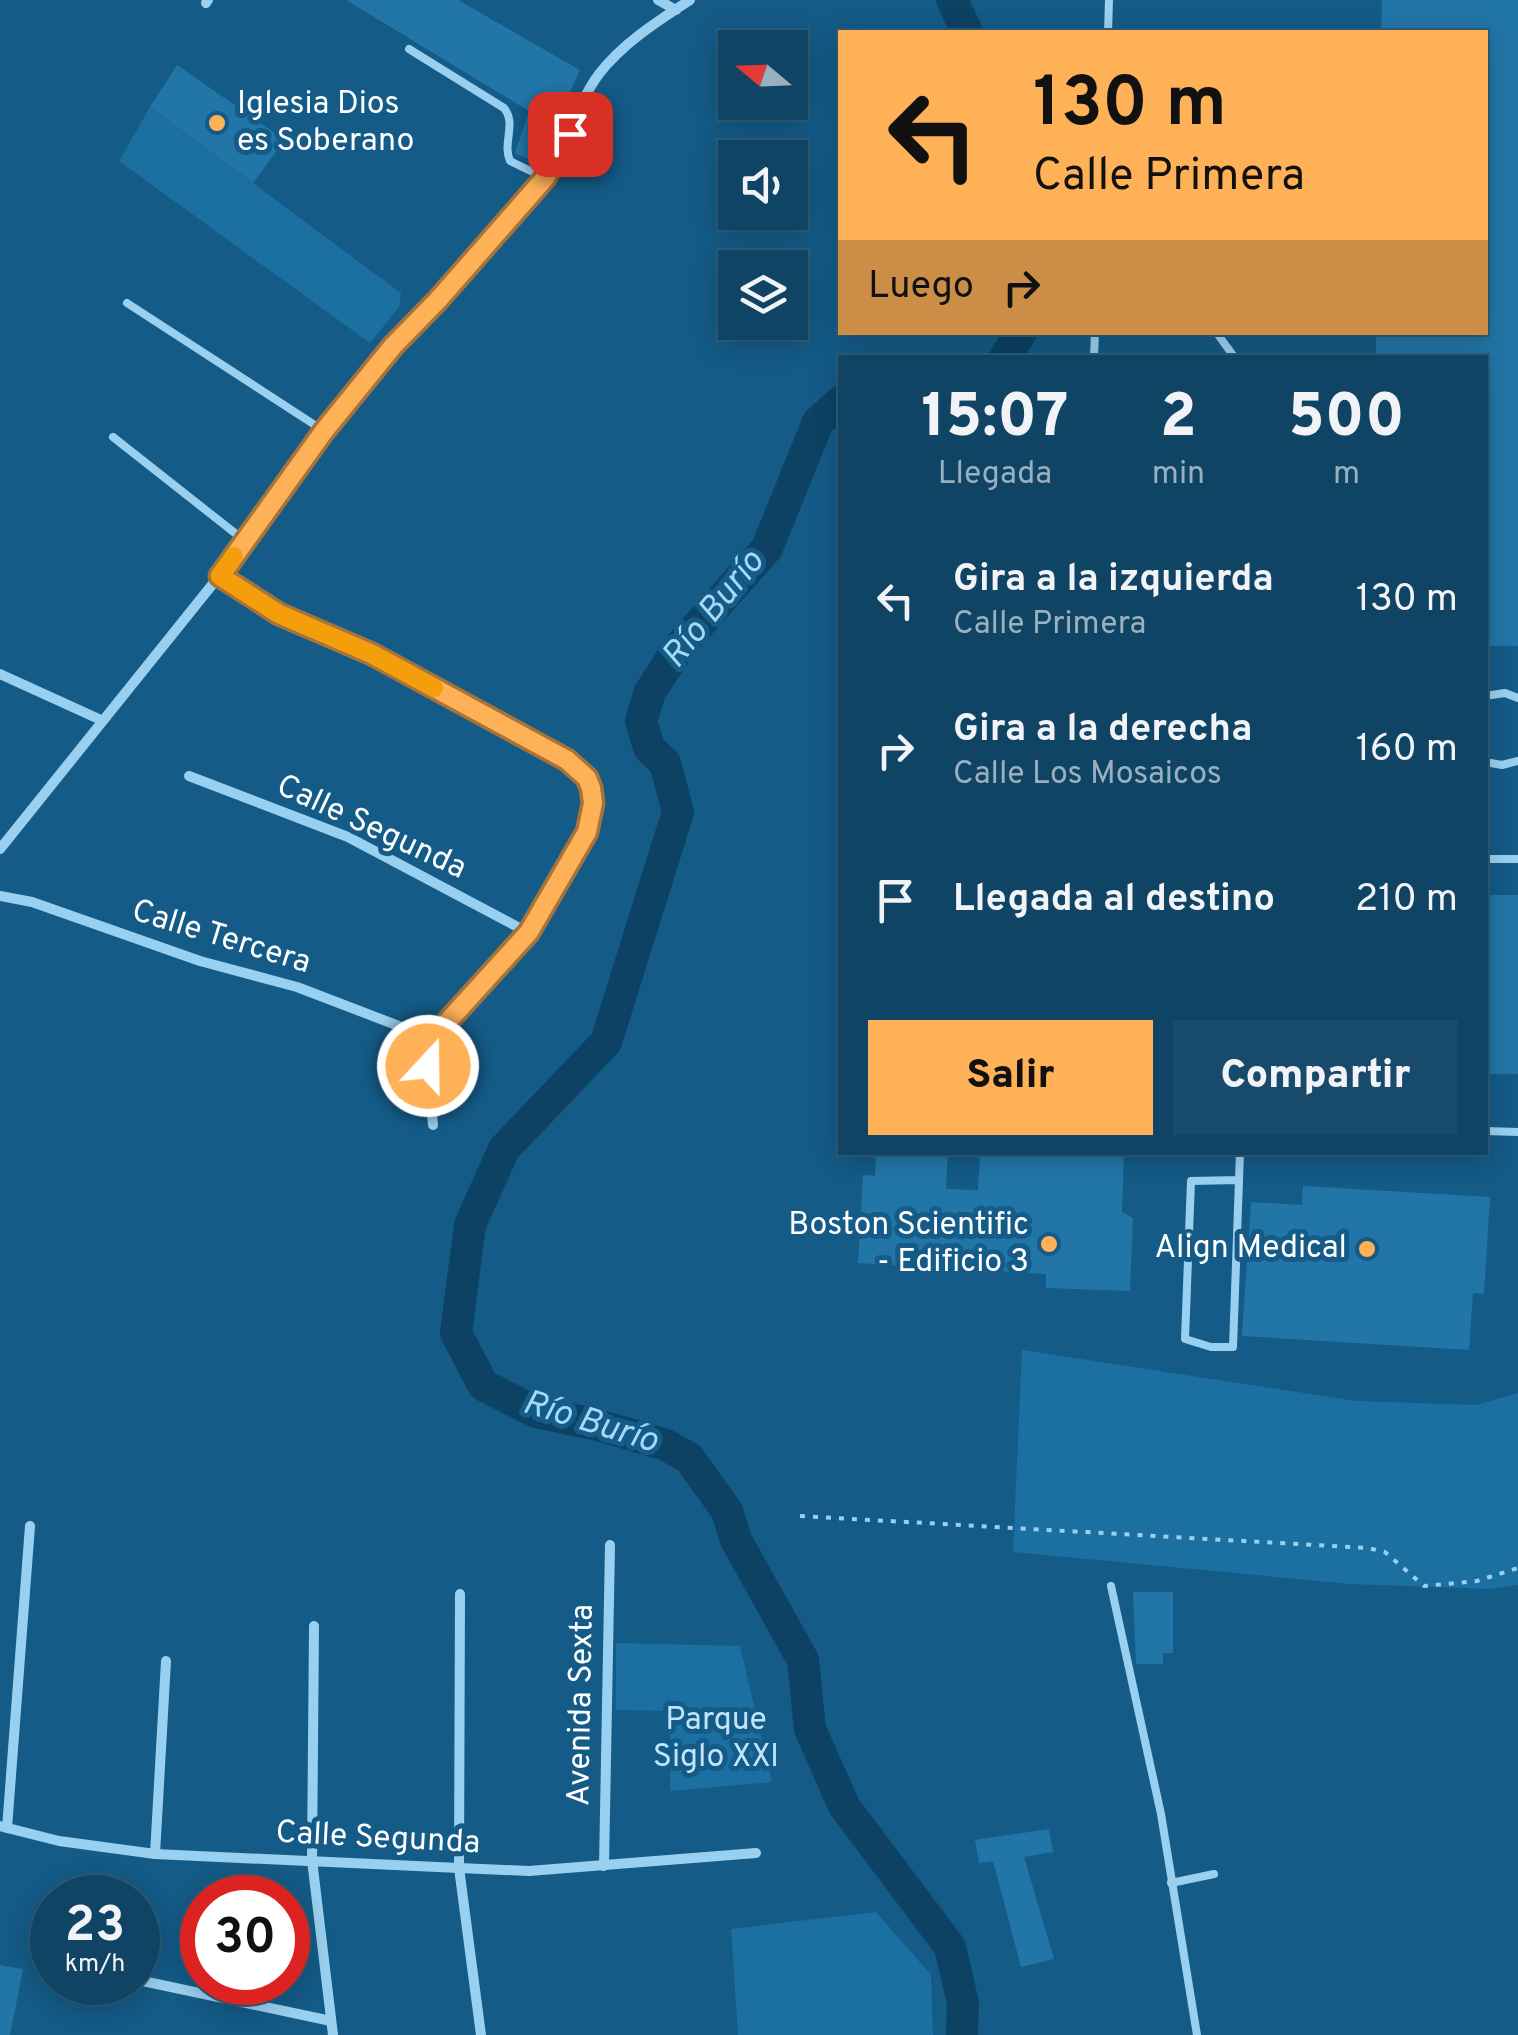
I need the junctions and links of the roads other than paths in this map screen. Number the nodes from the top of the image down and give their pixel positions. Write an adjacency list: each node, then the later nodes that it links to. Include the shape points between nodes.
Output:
1 (658, 0): 4 (street)
2 (690, 0): 4 (street)
3 (1109, 0): 5 (lane)
4 (676, 10): 7 (street, via 598,76)
5 (1108, 30)
6 (409, 49): 7 (lane, via 504,108 510,162)
7 (545, 178): 9 (street)
8 (126, 303): 9 (lane)
9 (324, 431): 11 (street)
10 (113, 437): 11 (lane)
11 (246, 541): 12 (street)
12 (220, 576): 16 (street); 24 (street, via 279,614 372,654 567,760 587,778 593,803 587,832)
13 (0, 674): 16 (street)
14 (1488, 696): 15 (lane)
15 (1518, 698)
16 (101, 720): 20 (street)
17 (1518, 761): 18 (lane)
18 (1488, 763)
19 (189, 776): 24 (street, Calle Segunda, via 348,837)
20 (0, 849)
21 (1488, 859): 22 (lane)
22 (1518, 860)
23 (0, 896): 25 (street, Calle Tercera, via 297,987)
24 (529, 932): 25 (street, via 440,1030)
25 (425, 1036): 26 (street)
26 (434, 1126)
27 (1488, 1131): 28 (lane)
28 (1518, 1132)
29 (1240, 1155): 30 (lane)
30 (1239, 1180): 30 (lane, via 1233,1348 1211,1346 1185,1338 1191,1181)
31 (30, 1526): 37 (street)
32 (610, 1546): 41 (street, Avenida Sexta)
33 (1111, 1586): 44 (lane)
34 (460, 1594): 42 (street)
35 (314, 1626): 40 (street)
36 (166, 1661): 38 (street)
37 (4, 1827): 38 (street, Calle Segunda)
38 (155, 1854): 40 (street, Calle Segunda)
39 (756, 1854): 41 (street, Calle Segunda)
40 (312, 1860): 42 (street, Calle Segunda); 46 (street)
41 (604, 1866): 42 (street, Calle Segunda)
42 (459, 1868): 48 (street)
43 (1214, 1874): 44 (lane)
44 (1172, 1883): 49 (lane)
45 (160, 1985): 46 (street)
46 (331, 2021): 47 (street)
47 (333, 2035)
48 (481, 2035)
49 (1197, 2035)

